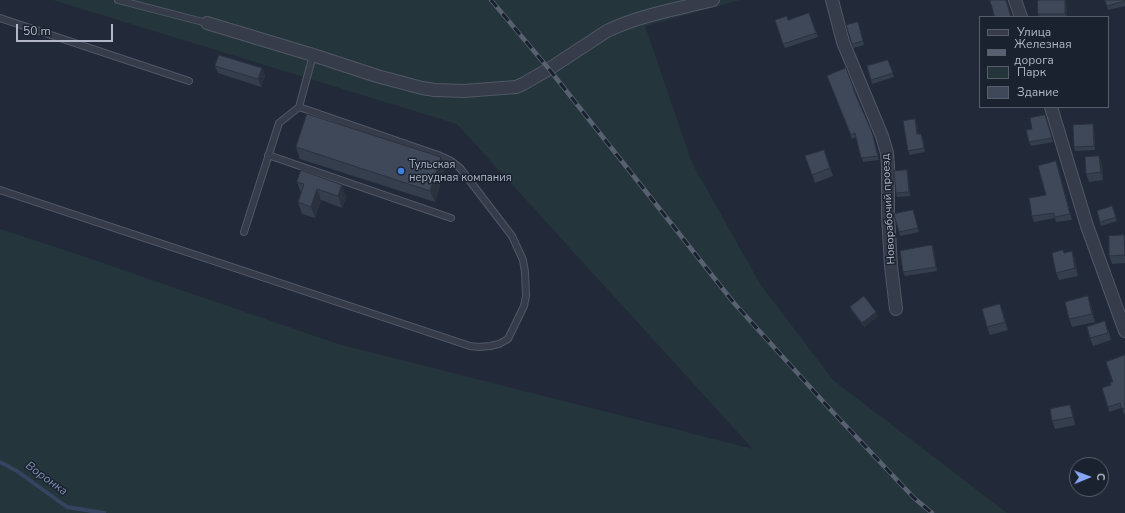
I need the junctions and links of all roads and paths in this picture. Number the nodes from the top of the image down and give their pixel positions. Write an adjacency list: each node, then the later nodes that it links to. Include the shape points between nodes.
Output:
1 (118, 0): 7 (lane)
2 (713, 0): 8 (street, via 626,22 607,31 541,74 511,88 464,92 428,89)
3 (832, 0): 16 (street, Новорабочий проезд, via 843,42 887,153 888,215)
4 (1015, 0): 5 (street)
5 (1021, 16)
6 (0, 18): 9 (lane)
7 (207, 24): 8 (street)
8 (313, 55): 10 (lane)
9 (189, 81)
10 (299, 107): 12 (lane, via 279,123); 13 (lane, via 438,155 451,160 460,168 512,236 523,260 526,284 524,306 508,339 490,346 470,346)
11 (1051, 108): 17 (street, via 1087,226)
12 (268, 155): 14 (lane); 15 (lane)
13 (0, 190)
14 (451, 218)
15 (244, 232)
16 (896, 308)
17 (1125, 331)

